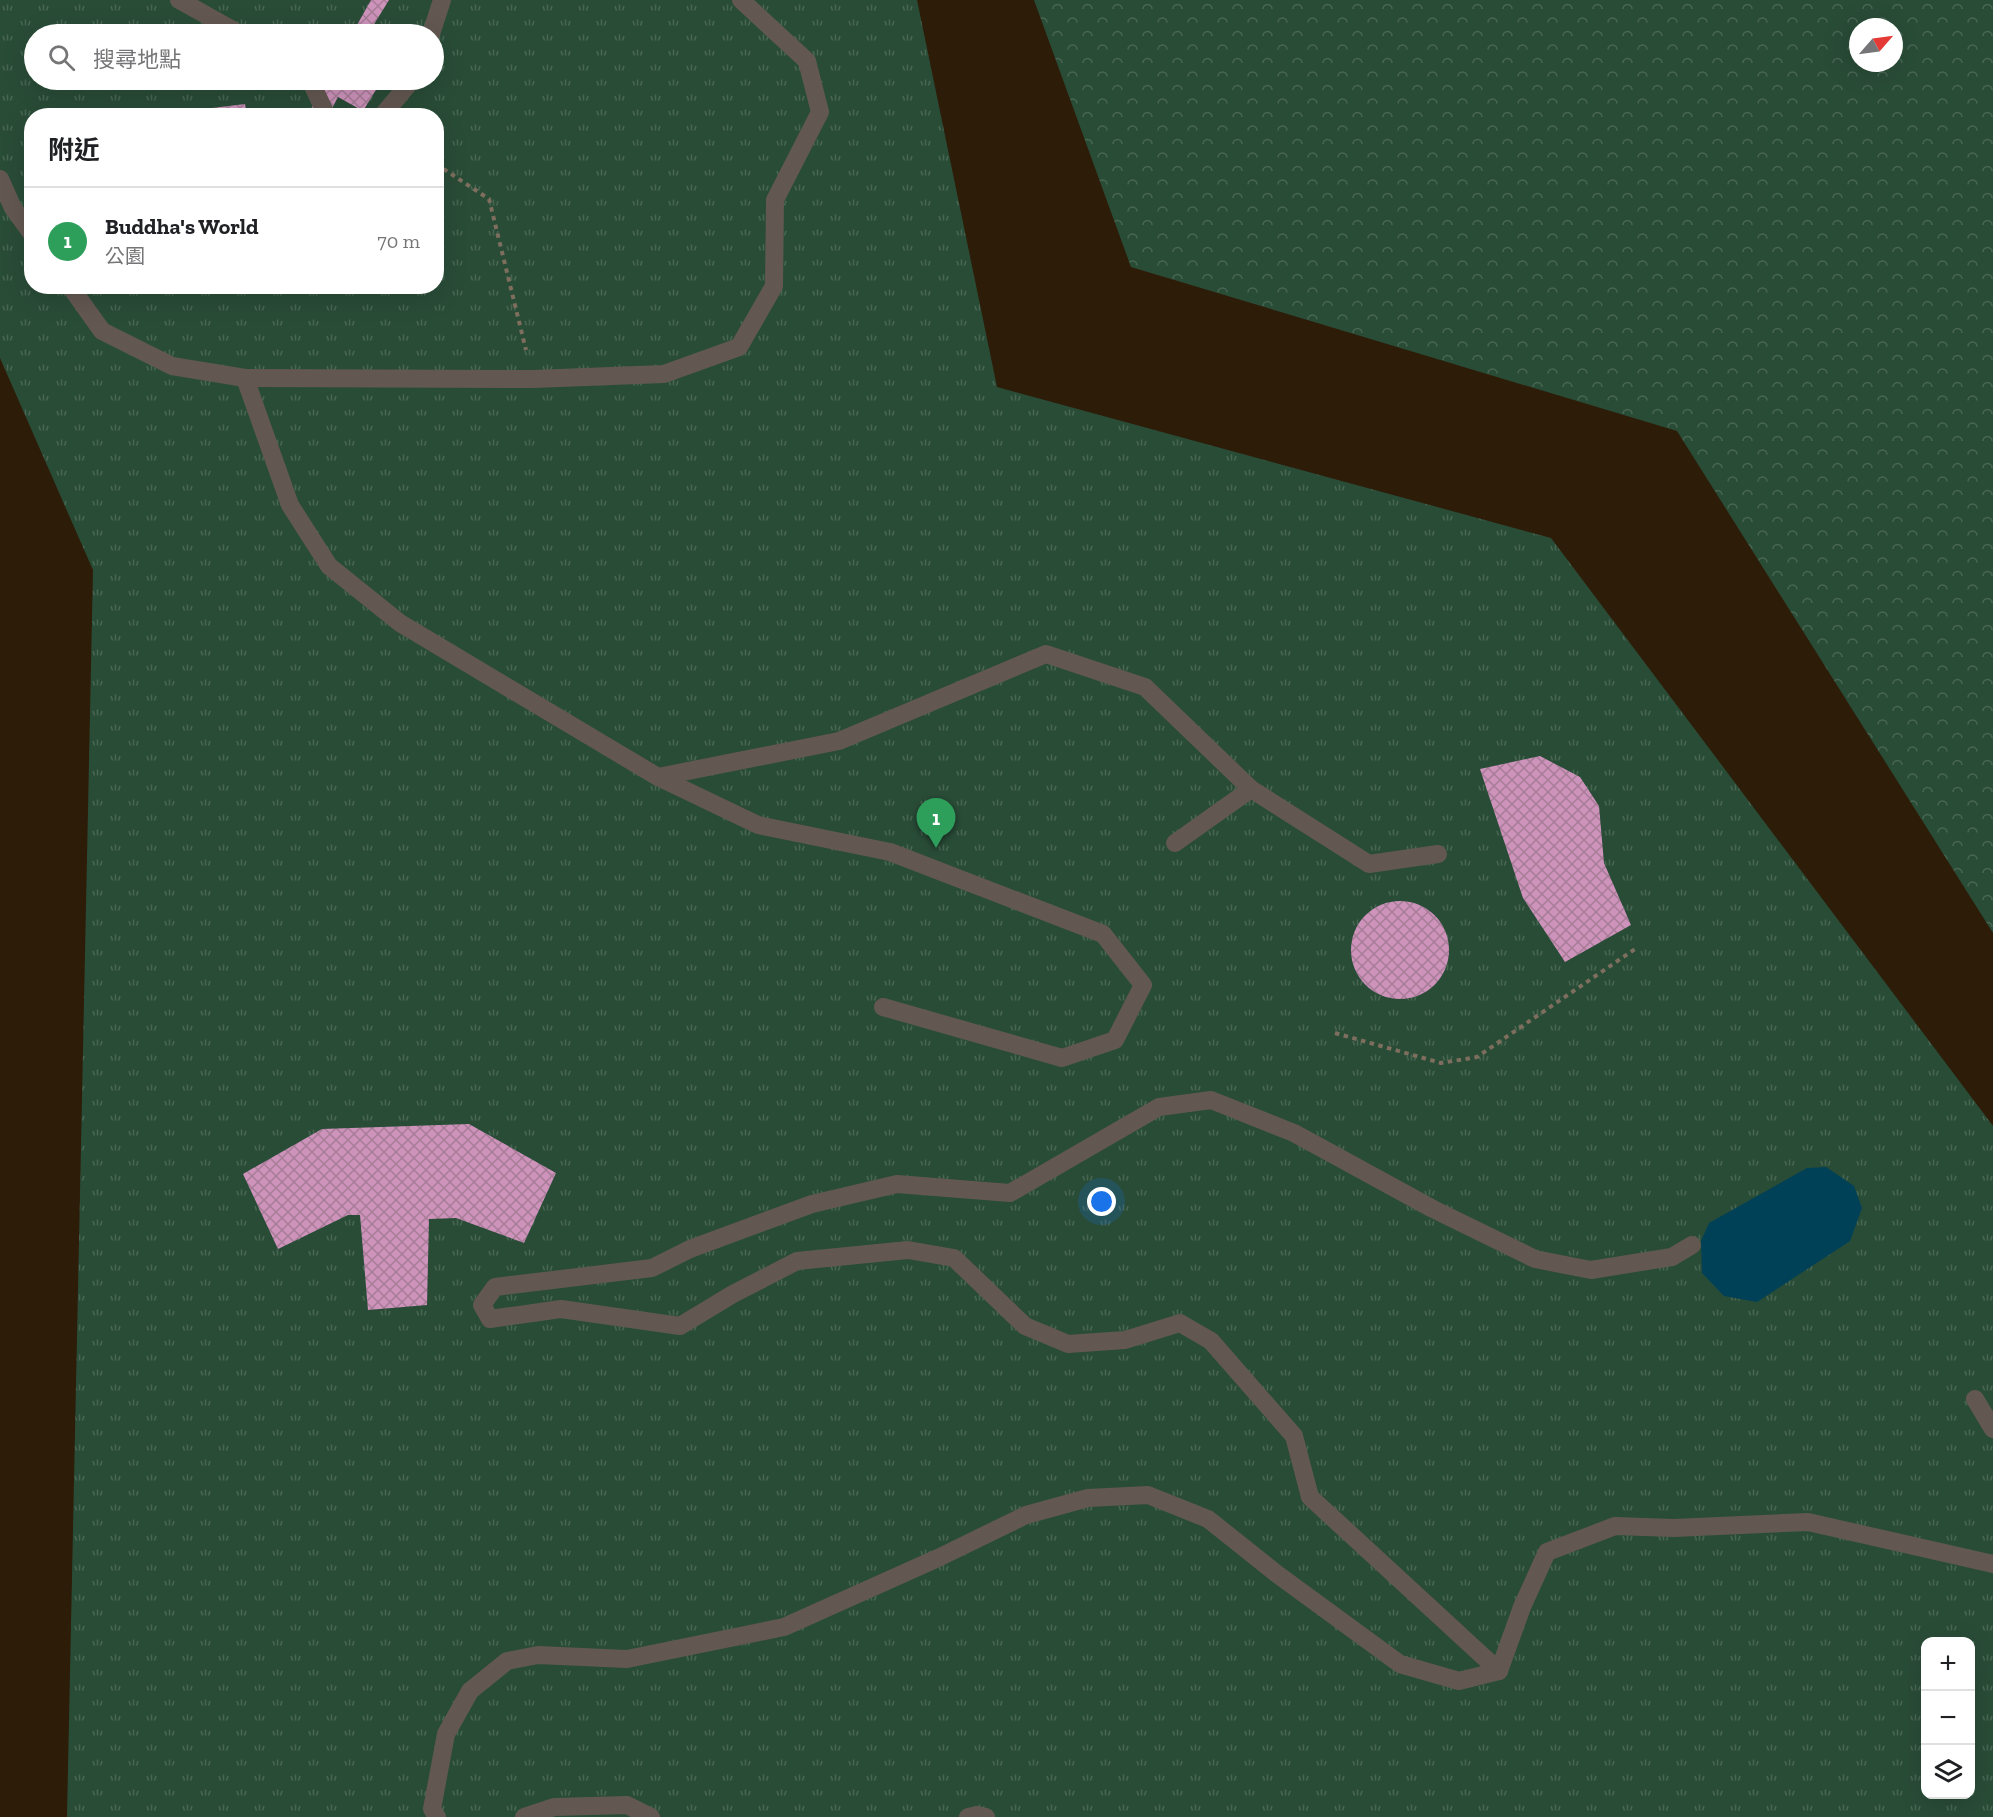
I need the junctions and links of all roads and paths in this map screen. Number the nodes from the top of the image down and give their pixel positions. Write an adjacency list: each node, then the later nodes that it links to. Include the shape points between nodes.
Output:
1 (179, 0): 4 (lane)
2 (442, 0): 5 (lane)
3 (741, 0): 15 (lane, via 807,61 820,112 775,200 774,286 739,347 664,374)
4 (222, 24)
5 (434, 24)
6 (315, 90): 8 (lane)
7 (404, 90): 9 (lane)
8 (323, 108)
9 (389, 108)
10 (444, 169): 15 (path, via 489,198)
11 (0, 180): 12 (lane)
12 (24, 223)
13 (76, 294): 14 (lane, via 102,331 172,366)
14 (245, 378): 15 (lane); 16 (lane, via 290,505 329,566 400,623)
15 (533, 379)
16 (658, 777): 17 (lane, via 839,741 1046,654 1145,687); 21 (lane, via 758,825 890,852 1103,934 1143,986 1115,1040 1062,1058)
17 (1251, 789): 18 (lane); 19 (lane, via 1369,864)
18 (1175, 843)
19 (1438, 854)
20 (1635, 949): 22 (path, via 1477,1057 1441,1063)
21 (883, 1008)
22 (1335, 1033)
23 (1692, 1245): 27 (lane, via 1672,1257 1591,1270 1535,1259 1294,1133 1211,1100 1159,1107 1010,1193 897,1184 812,1203 690,1250 652,1269 495,1287 482,1305 490,1319 561,1309 680,1326 797,1261 908,1250 954,1258 1025,1326 1068,1344 1125,1340 1180,1323 1211,1341 1294,1436 1311,1497)
24 (1976, 1399): 25 (lane)
25 (1993, 1429)
26 (1993, 1564): 27 (lane, via 1808,1522 1674,1528 1615,1526 1547,1552)
27 (1498, 1671): 28 (lane, via 1459,1681 1400,1664 1208,1519 1148,1495 1088,1498 1026,1515 784,1627 627,1659 538,1655 507,1661 470,1691 446,1734 432,1809)
28 (437, 1817)
29 (524, 1817): 30 (lane, via 554,1807 627,1805)
30 (651, 1817)
31 (968, 1817): 32 (lane)
32 (987, 1817)

